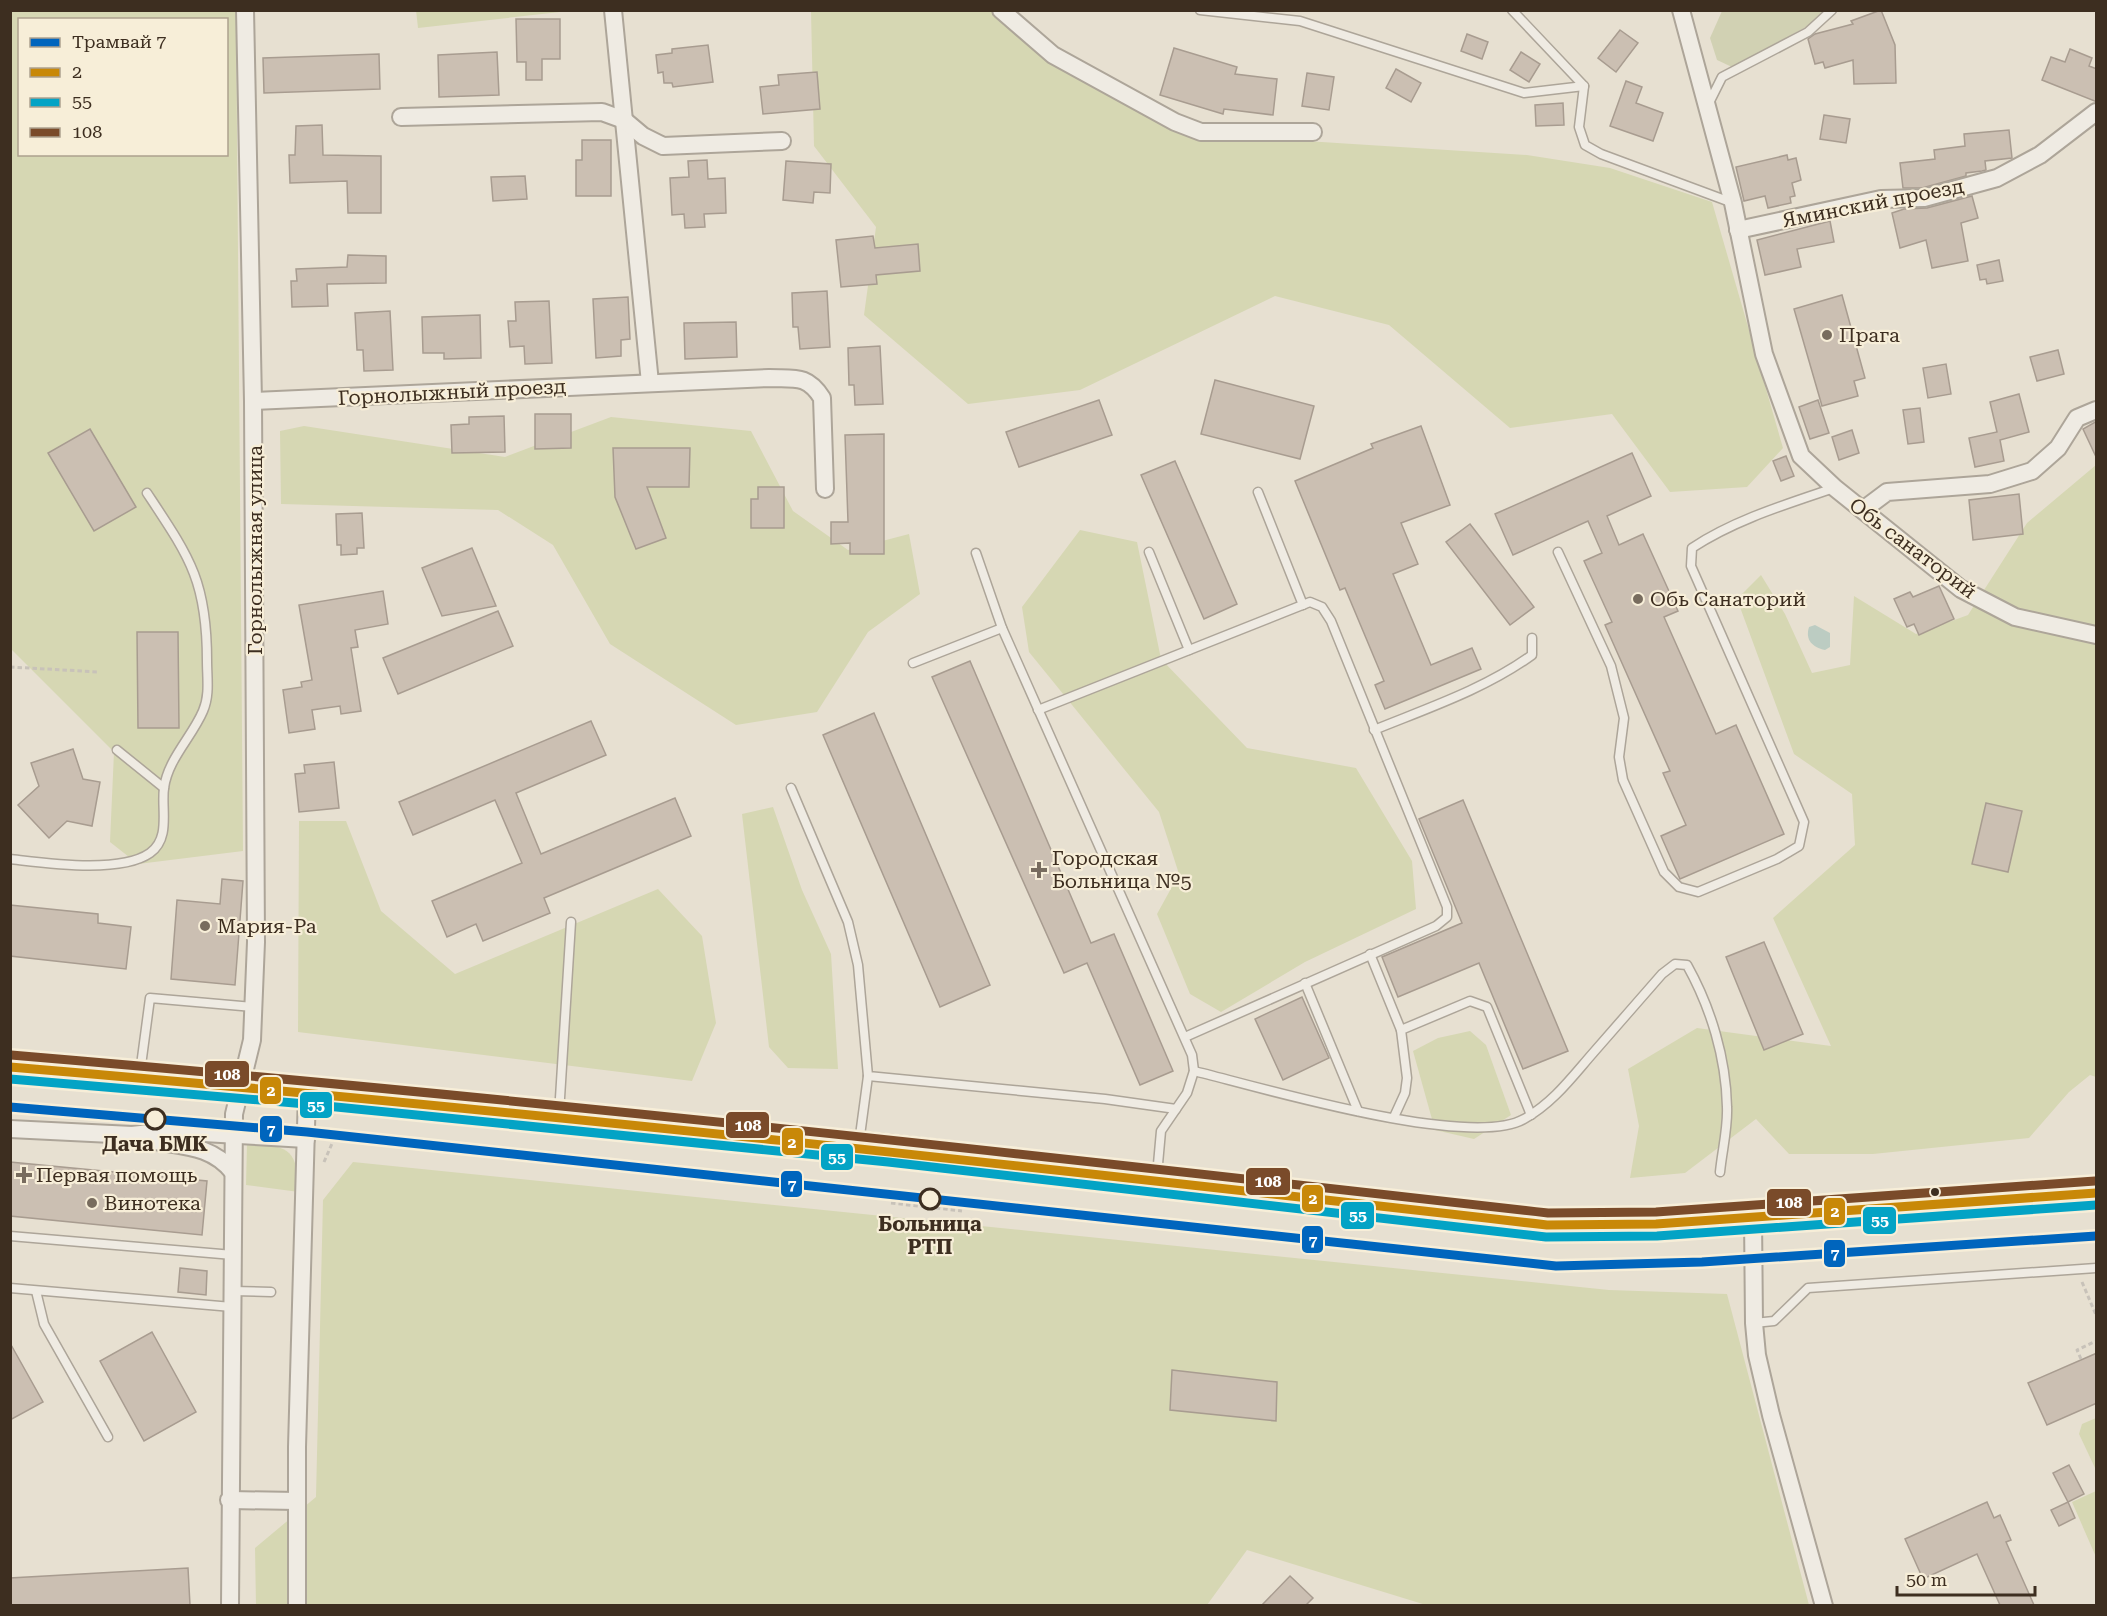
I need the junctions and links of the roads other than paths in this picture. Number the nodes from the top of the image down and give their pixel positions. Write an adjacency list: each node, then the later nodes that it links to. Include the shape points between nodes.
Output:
1 (245, 10): 18 (street, Горнолыжная улица)
2 (613, 10): 12 (street)
3 (1001, 10): 13 (street, via 1053,55 1174,122 1201,132)
4 (1200, 10): 8 (lane, via 1300,21 1524,93)
5 (1512, 10): 8 (lane)
6 (1681, 10): 9 (street, Обь санаторий)
7 (1832, 10): 9 (lane, via 1808,32 1722,77)
8 (1584, 86): 15 (lane, via 1579,127 1585,145)
9 (1707, 108): 15 (street, Обь санаторий)
10 (2097, 112): 16 (street, Яминский проезд, via 2040,155 1997,178 1924,198 1881,199)
11 (401, 117): 12 (street, via 602,112)
12 (624, 120): 14 (street, via 663,146); 17 (street)
13 (1313, 132)
14 (782, 141)
15 (1733, 203): 16 (street, Обь санаторий)
16 (1738, 230): 20 (street, Обь санаторий, via 1764,354 1801,456)
17 (650, 383): 18 (street, Горнолыжный проезд); 21 (street, Горнолыжный проезд, via 805,379 822,398)
18 (254, 401): 43 (street, Горнолыжная улица, via 257,865)
19 (2097, 410): 24 (street, via 2077,418 2058,448 2032,471 1990,484 1887,492)
20 (1835, 488): 24 (street, Обь санаторий); 26 (lane, via 1795,501 1692,548 1691,566 1804,822 1799,846 1698,892 1679,886 1664,872 1623,780 1619,757 1624,718 1611,666)
21 (825, 489)
22 (1258, 492): 28 (lane)
23 (147, 494): 37 (lane, via 187,554 198,579 207,641 208,697 180,748)
24 (1863, 510): 30 (street, Обь санаторий, via 1961,589 2015,617)
25 (1149, 552): 32 (lane)
26 (1558, 552)
27 (976, 553): 29 (lane)
28 (1303, 605): 32 (lane); 35 (lane, via 1310,602 1322,607 1331,621)
29 (1002, 628): 33 (lane); 34 (lane)
30 (2097, 635)
31 (1532, 638): 35 (lane, via 1532,655 1515,667)
32 (1189, 650): 34 (lane)
33 (914, 663)
34 (1038, 710): 45 (lane)
35 (1374, 730): 41 (lane, via 1447,906 1447,917 1436,926)
36 (117, 750): 37 (lane)
37 (164, 788): 39 (lane, via 162,835 150,853 131,860 78,867)
38 (791, 788): 48 (lane, via 848,922 858,965)
39 (10, 860)
40 (571, 922): 55 (lane)
41 (1370, 954): 42 (lane); 44 (lane)
42 (1305, 983): 45 (lane); 53 (lane)
43 (253, 1007): 49 (lane, via 150,998); 50 (street, Горнолыжная улица, via 252,1040)
44 (1401, 1030): 54 (lane, via 1470,1001 1480,1002 1487,1007); 56 (lane, via 1407,1078)
45 (1185, 1037): 47 (lane)
46 (10, 1067): 49 (highway)
47 (1194, 1071): 52 (lane, via 1187,1093); 53 (lane)
48 (868, 1076): 52 (lane); 61 (lane)
49 (139, 1079): 50 (highway)
50 (240, 1087): 51 (highway); 58 (street, Горнолыжная улица)
51 (307, 1092): 55 (highway); 60 (street)
52 (1176, 1109): 64 (lane, via 1161,1131)
53 (1358, 1111): 56 (lane)
54 (1531, 1115): 56 (lane, via 1505,1127 1427,1125); 63 (lane, via 1551,1102 1662,974 1675,964 1687,965 1700,990 1721,1054 1727,1108)
55 (559, 1117): 61 (highway)
56 (1394, 1117)
57 (10, 1129): 59 (street)
58 (234, 1135): 59 (street, via 168,1131); 60 (street); 62 (street, Горнолыжная улица)
59 (132, 1136): 62 (street, via 206,1150 221,1157)
60 (306, 1139): 77 (street)
61 (858, 1147): 64 (highway)
62 (233, 1172): 68 (street, Горнолыжная улица)
63 (1720, 1172)
64 (1156, 1178): 66 (highway, via 1547,1225 1656,1224)
65 (2097, 1193): 66 (highway)
66 (1753, 1217): 74 (street)
67 (10, 1236): 68 (lane)
68 (233, 1255): 73 (street, Горнолыжная улица)
69 (2097, 1268): 74 (lane, via 1808,1288 1774,1321)
70 (10, 1288): 71 (lane)
71 (36, 1290): 73 (lane); 75 (lane, via 44,1324)
72 (270, 1292): 73 (lane)
73 (232, 1299): 76 (street, Горнолыжная улица)
74 (1754, 1323): 80 (street, via 1771,1415)
75 (108, 1437)
76 (229, 1500): 77 (street); 78 (street, Горнолыжная улица)
77 (297, 1501): 79 (street)
78 (230, 1605)
79 (297, 1605)
80 (1824, 1605)

